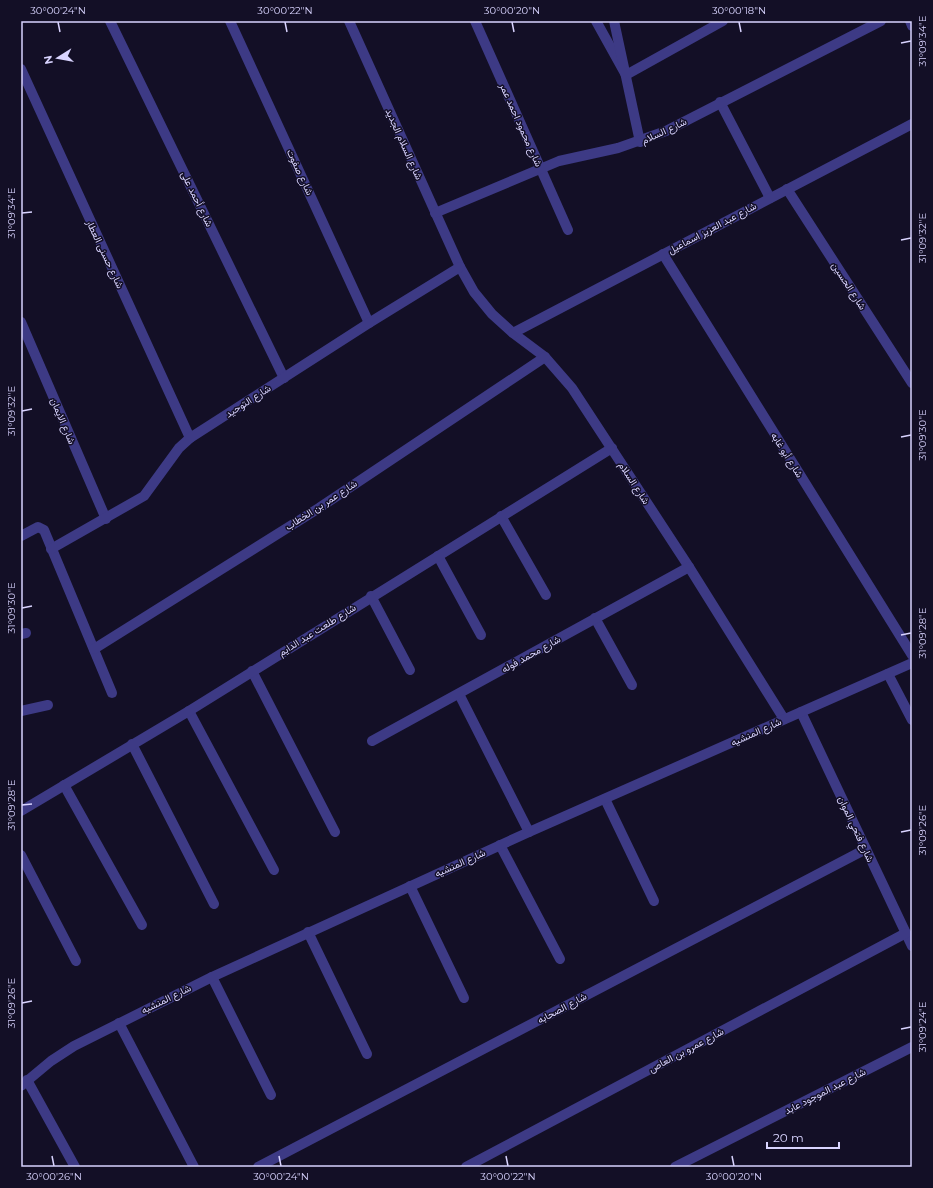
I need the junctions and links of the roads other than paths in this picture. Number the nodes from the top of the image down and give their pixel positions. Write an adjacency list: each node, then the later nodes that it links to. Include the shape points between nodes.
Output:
1 (110, 21): 27 (street, شارع أحمد على)
2 (230, 21): 24 (street, شارع صفوت)
3 (350, 21): 19 (street, شارع السلام الجديد)
4 (475, 21): 16 (street, شارع محمود احمد عمر)
5 (596, 21): 12 (street)
6 (614, 21): 12 (street)
7 (723, 21): 12 (street)
8 (881, 21): 13 (street, شارع السلام)
9 (910, 21): 10 (street)
10 (912, 26)
11 (21, 69): 29 (street, شارع حسنى العطار)
12 (626, 75): 15 (street)
13 (720, 102): 15 (street, شارع السلام); 18 (street)
14 (912, 124): 17 (street, شارع عبد العزيز اسماعيل)
15 (640, 142): 16 (street, شارع السلام)
16 (541, 169): 19 (street, شارع السلام); 20 (street, شارع محمود احمد عمر)
17 (787, 189): 18 (street, شارع عبد العزيز اسماعيل); 28 (street, شارع الحسين)
18 (770, 198): 21 (street, شارع عبد العزيز اسماعيل)
19 (435, 213): 22 (street, شارع السلام الجديد)
20 (568, 230)
21 (663, 254): 25 (street, شارع عبد العزيز اسماعيل); 42 (street, شارع أبو غابه)
22 (460, 267): 24 (street, شارع التوحيد); 25 (street, شارع السلام, via 474,292)
23 (21, 322): 32 (street, شارع الايمان)
24 (369, 323): 27 (street, شارع التوحيد)
25 (513, 334): 26 (street, شارع السلام)
26 (545, 357): 30 (street, شارع السلام, via 572,388); 41 (street, شارع عمر بن الخطاب, via 319,508)
27 (284, 378): 29 (street, شارع التوحيد)
28 (912, 383)
29 (190, 438): 32 (street, شارع التوحيد, via 179,448 144,496)
30 (612, 448): 31 (street, شارع طلعت عبد الدايم); 36 (street, شارع السلام)
31 (500, 516): 35 (street, شارع طلعت عبد الدايم); 37 (street)
32 (106, 519): 34 (street, شارع التوحيد)
33 (21, 536): 34 (street, via 40,527 44,530)
34 (52, 549): 41 (street)
35 (438, 556): 38 (street, شارع طلعت عبد الدايم); 40 (street)
36 (689, 567): 39 (street, شارع محمد فوله); 54 (street, شارع السلام)
37 (546, 595)
38 (371, 596): 44 (street); 45 (street, شارع طلعت عبد الدايم)
39 (595, 618): 47 (street); 49 (street, شارع محمد فوله)
40 (481, 635)
41 (94, 649): 48 (street)
42 (912, 655)
43 (912, 663): 46 (street, شارع المنشيه)
44 (410, 670)
45 (252, 671): 52 (street, شارع طلعت عبد الدايم); 61 (street)
46 (888, 674): 53 (street, شارع المنشيه); 55 (street)
47 (632, 685)
48 (112, 693)
49 (459, 694): 56 (street, شارع محمد فوله); 62 (street)
50 (48, 706): 51 (street)
51 (21, 711)
52 (189, 711): 57 (street, شارع طلعت عبد الدايم); 66 (street)
53 (801, 712): 54 (street, شارع المنشيه); 64 (street, شارع فتحي الموان)
54 (784, 719): 59 (street, شارع المنشيه)
55 (912, 720)
56 (372, 742)
57 (132, 744): 58 (street, شارع طلعت عبد الدايم); 69 (street)
58 (64, 785): 60 (street, شارع طلعت عبد الدايم); 70 (street)
59 (605, 799): 62 (street, شارع المنشيه); 68 (street)
60 (21, 811)
61 (335, 832)
62 (529, 832): 63 (street, شارع المنشيه)
63 (500, 845): 67 (street, شارع المنشيه); 74 (street)
64 (866, 849): 72 (street, شارع فتحي الموان); 85 (street, شارع الصحابه)
65 (21, 855): 75 (street)
66 (274, 870)
67 (410, 886): 71 (street, شارع المنشيه); 77 (street)
68 (654, 901)
69 (214, 904)
70 (142, 924)
71 (308, 932): 76 (street, شارع المنشيه); 80 (street)
72 (906, 933): 73 (street, شارع فتحي الموان); 86 (street, شارع عمرو بن العاص)
73 (912, 946)
74 (560, 959)
75 (76, 961)
76 (212, 977): 78 (street, شارع المنشيه); 82 (street)
77 (464, 998)
78 (119, 1023): 81 (street, شارع المنشيه, via 74,1046); 84 (street)
79 (912, 1047): 87 (street, شارع عبد الموجود عابد)
80 (367, 1054)
81 (24, 1083): 83 (street)
82 (271, 1095)
83 (75, 1167)
84 (194, 1167)
85 (258, 1167)
86 (466, 1167)
87 (675, 1167)

